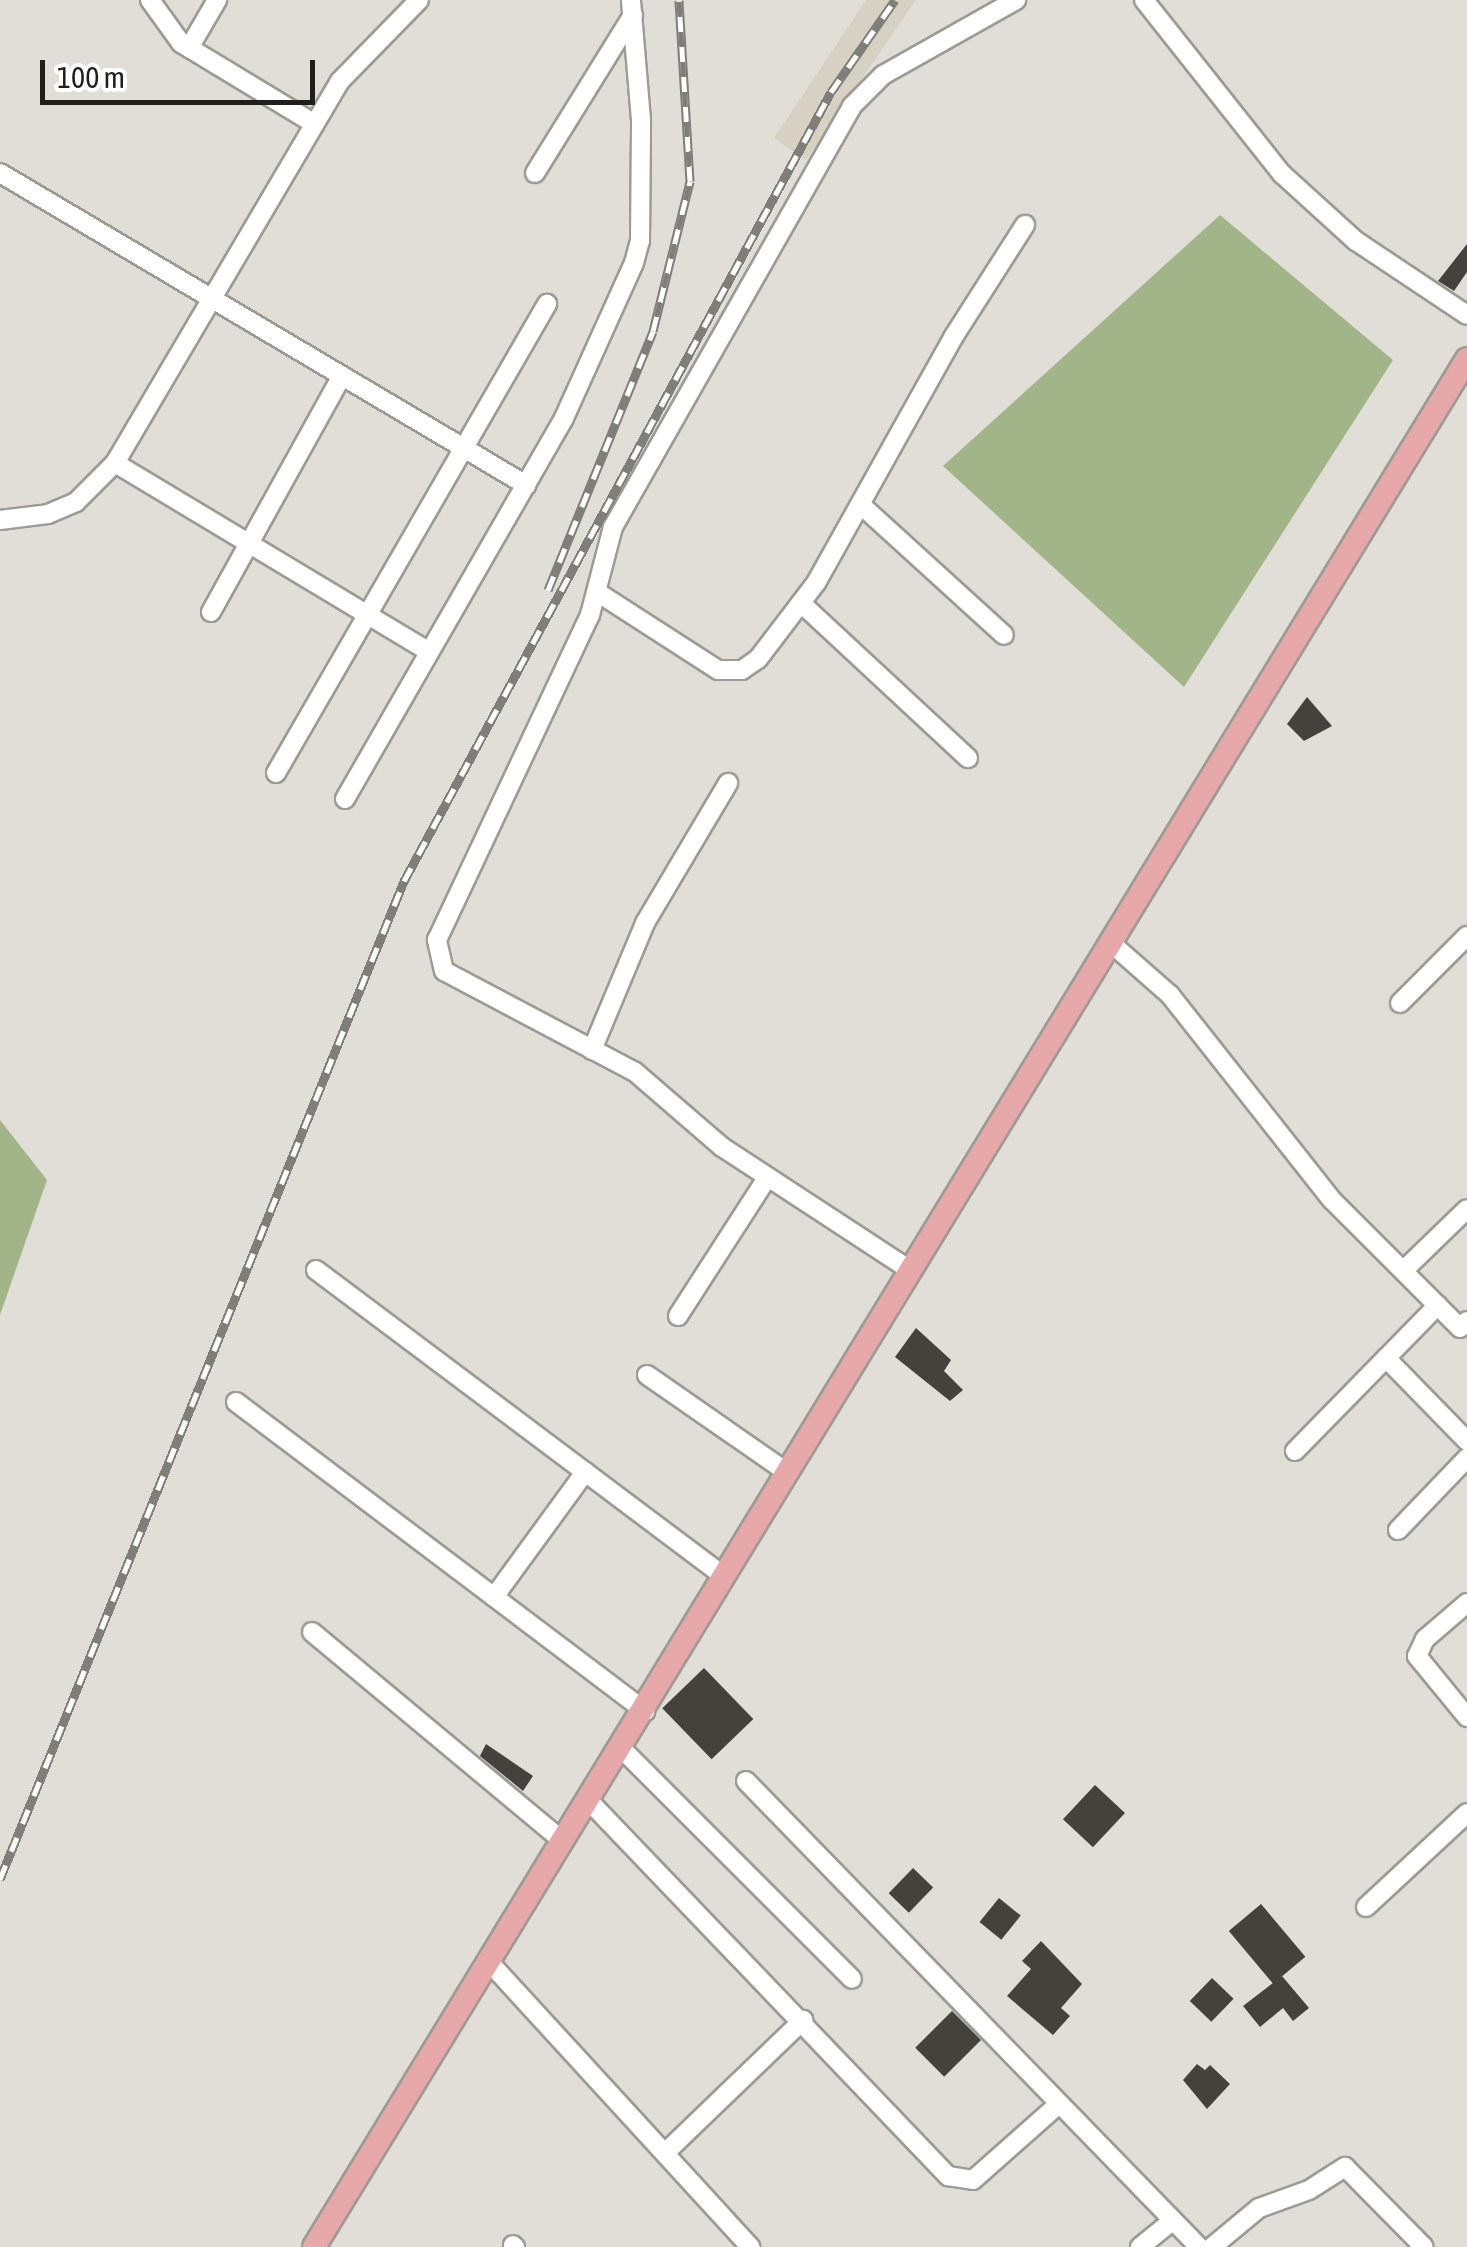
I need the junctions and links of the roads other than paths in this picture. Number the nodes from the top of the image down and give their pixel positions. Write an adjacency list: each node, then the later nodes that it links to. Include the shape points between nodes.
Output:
1 (150, 0): 7 (street)
2 (217, 0): 7 (street)
3 (419, 0): 8 (street, via 368,47)
4 (1016, 0): 23 (street, via 882,75 852,106 614,527)
5 (1144, 0): 14 (street, via 1282,174 1356,241)
6 (632, 7): 10 (street); 19 (street, via 640,241 564,418)
7 (188, 48): 8 (street)
8 (313, 123): 12 (street)
9 (0, 173): 12 (street)
10 (535, 173)
11 (1025, 226): 20 (street, via 954,336)
12 (210, 297): 16 (street); 18 (street)
13 (548, 304): 17 (street)
14 (1467, 314)
15 (1467, 359): 34 (main road)
16 (342, 376): 17 (street); 22 (street)
17 (463, 450): 19 (street); 26 (street)
18 (115, 463): 21 (street, via 76,502 48,514); 22 (street)
19 (526, 485): 28 (street)
20 (861, 505): 24 (street); 27 (street)
21 (0, 520)
22 (247, 543): 25 (street); 26 (street)
23 (597, 592): 24 (street, via 706,663 730,671 758,659); 36 (street, via 437,940 436,956 463,985)
24 (801, 603): 29 (street)
25 (212, 612)
26 (365, 613): 28 (street); 30 (street)
27 (1004, 635)
28 (428, 652): 32 (street)
29 (968, 758)
30 (276, 773)
31 (728, 783): 36 (street, via 652,908)
32 (345, 800)
33 (1467, 936): 35 (street)
34 (1112, 944): 39 (street, via 1170,995 1286,1148); 41 (main road)
35 (1400, 1002)
36 (592, 1050): 37 (street, via 648,1081 684,1118)
37 (767, 1178): 41 (street); 43 (street)
38 (1467, 1209): 39 (street)
39 (1405, 1269): 42 (street)
40 (316, 1270): 51 (street)
41 (910, 1270): 52 (main road)
42 (1438, 1305): 44 (street); 45 (street)
43 (678, 1316)
44 (1465, 1328)
45 (1386, 1358): 48 (street); 49 (street)
46 (647, 1375): 52 (street)
47 (236, 1402): 55 (street)
48 (1467, 1441)
49 (1295, 1451)
50 (1467, 1458): 53 (street)
51 (585, 1472): 54 (street); 55 (street)
52 (788, 1474): 54 (main road)
53 (1398, 1530)
54 (725, 1577): 58 (main road)
55 (494, 1597): 58 (street)
56 (1467, 1603): 59 (street, via 1426,1639 1417,1656)
57 (312, 1632): 64 (street)
58 (645, 1711): 60 (main road)
59 (1467, 1717)
60 (622, 1749): 62 (main road); 67 (street)
61 (746, 1780): 69 (street)
62 (590, 1802): 64 (main road); 68 (street)
63 (1467, 1813): 65 (street)
64 (564, 1840): 66 (main road)
65 (1366, 1907)
66 (491, 1964): 70 (street); 72 (main road)
67 (852, 1980)
68 (804, 2020): 69 (street, via 948,2176 963,2182 990,2168); 70 (street)
69 (1059, 2104): 71 (street)
70 (664, 2153): 73 (street)
71 (1172, 2221): 74 (street); 75 (street)
72 (314, 2247)
73 (750, 2247)
74 (1140, 2247)
75 (1199, 2247)
76 (1212, 2247): 77 (street, via 1259,2208 1308,2190 1345,2166)
77 (1424, 2247)

